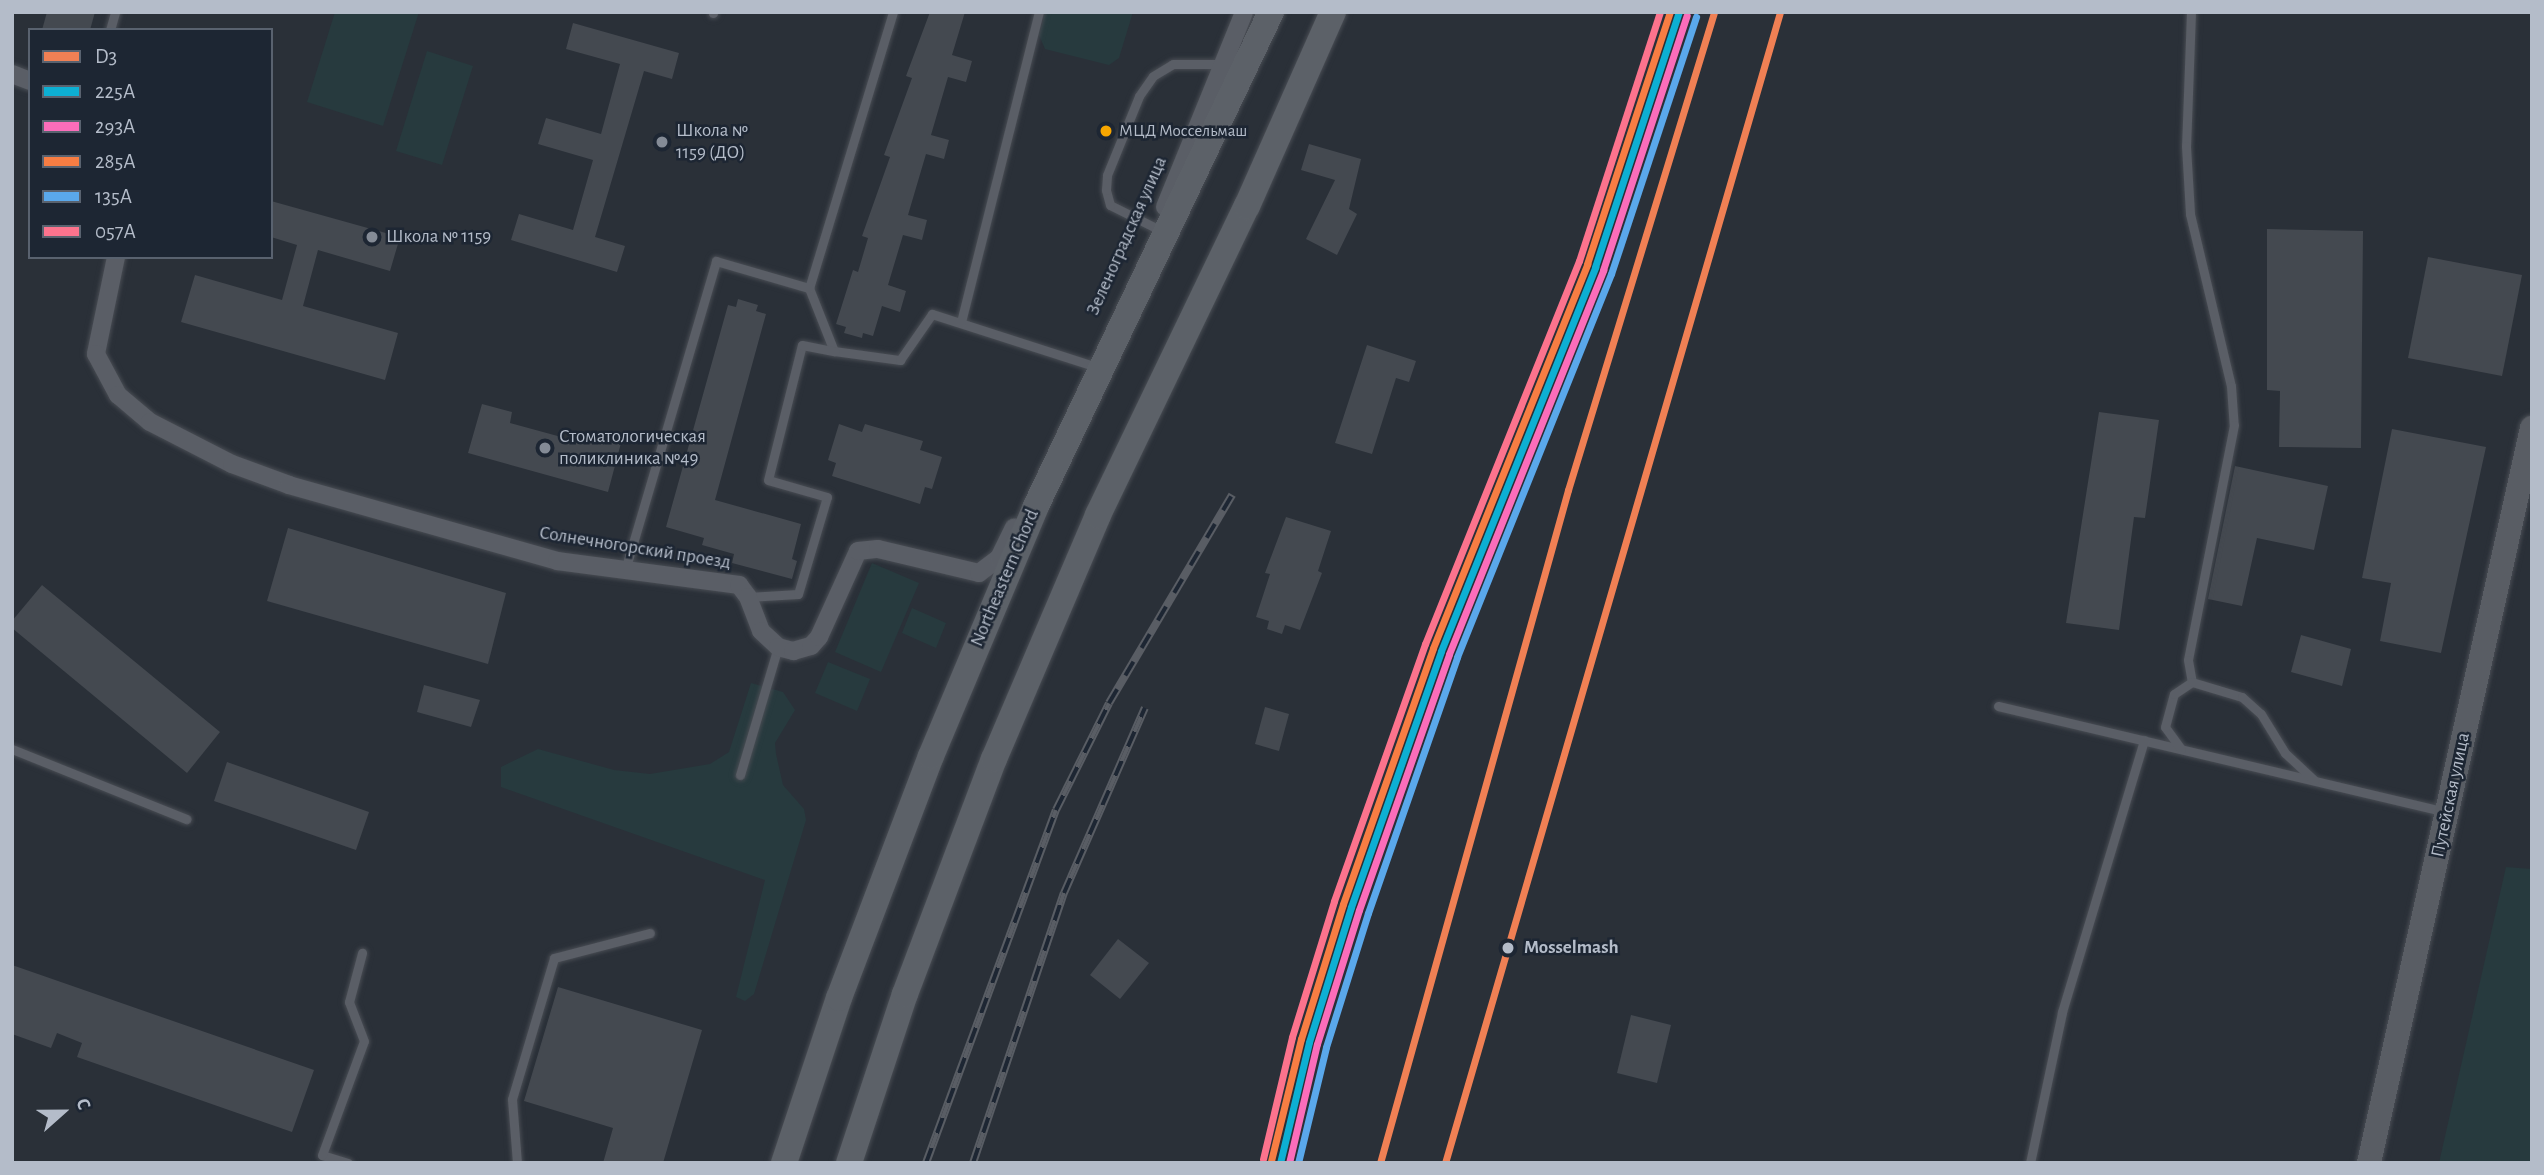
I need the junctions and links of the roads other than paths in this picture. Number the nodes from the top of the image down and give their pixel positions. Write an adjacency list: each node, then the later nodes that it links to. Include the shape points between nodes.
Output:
1 (893, 12): 10 (lane)
2 (1039, 12): 11 (lane)
3 (1244, 12): 7 (street, Зеленоградская улица)
4 (1271, 12): 31 (main road, Northeastern Chord, via 1036,506 931,756 839,998)
5 (1333, 12): 32 (main road, via 1247,206 1098,515 994,760 905,994)
6 (2190, 12): 18 (lane, via 2186,146 2190,214 2231,386 2234,425 2188,660)
7 (1226, 65): 8 (street, Зеленоградская улица); 8 (lane, via 1218,61 1173,64 1153,76 1139,96 1107,175 1106,190 1111,205)
8 (1156, 228): 13 (street, Зеленоградская улица)
9 (116, 259): 15 (street, Солнечногорский проезд, via 96,354 118,396 150,422 232,464 289,485 557,561)
10 (809, 288): 12 (lane); 15 (lane, via 716,261)
11 (961, 322): 12 (lane, via 932,314 900,360); 13 (lane)
12 (834, 351): 16 (lane, via 802,345 768,480 827,497 798,594)
13 (1092, 362): 17 (street, via 991,568 969,574 878,549 858,551 819,637 811,646)
14 (2532, 428): 25 (street, Путейская улица)
15 (626, 567): 16 (street, Солнечногорский проезд, via 739,585)
16 (748, 597): 17 (street, via 761,631)
17 (778, 647): 23 (lane)
18 (2192, 682): 22 (lane, via 2174,694 2165,727); 24 (lane, via 2242,697 2261,714 2284,752)
19 (1998, 706): 20 (lane)
20 (2144, 740): 22 (lane); 33 (lane, via 2062,1012)
21 (12, 749): 26 (lane)
22 (2181, 749): 24 (lane)
23 (740, 775)
24 (2316, 781): 25 (lane)
25 (2447, 813): 34 (street, Путейская улица)
26 (186, 819)
27 (650, 933): 30 (lane, via 554,958 512,1099)
28 (362, 953): 29 (lane, via 349,1002 364,1041 322,1155)
29 (348, 1163)
30 (517, 1163)
31 (784, 1163)
32 (849, 1163)
33 (2030, 1163)
34 (2369, 1163)

